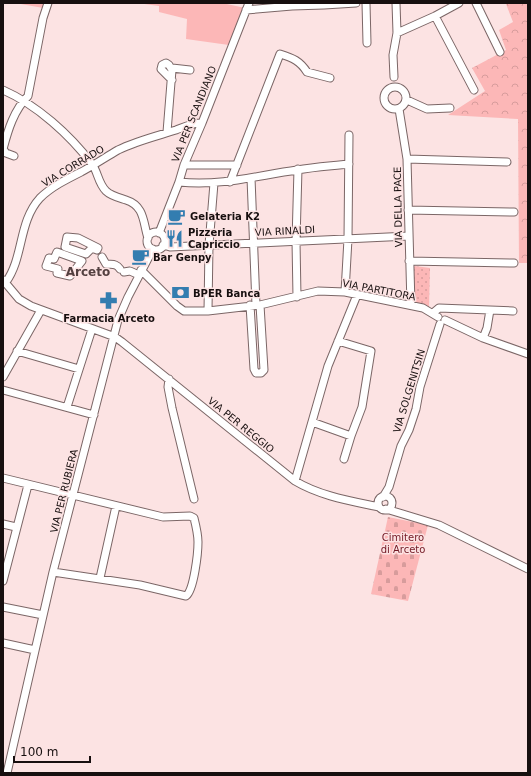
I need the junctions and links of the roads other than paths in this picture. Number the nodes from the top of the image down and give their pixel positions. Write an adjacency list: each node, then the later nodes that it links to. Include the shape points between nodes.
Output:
1 (48, 3): 23 (street, via 28,96)
2 (249, 3): 10 (street, VIA PER SCANDIANO)
3 (356, 3): 9 (street)
4 (366, 3): 13 (street)
5 (396, 3): 12 (street)
6 (459, 3): 11 (street)
7 (476, 3): 14 (street)
8 (293, 4): 9 (street); 10 (street)
9 (325, 4)
10 (246, 10): 26 (street, VIA PER SCANDIANO)
11 (435, 16): 12 (street); 21 (street)
12 (396, 33): 19 (street, via 393,55)
13 (366, 43)
14 (500, 52)
15 (172, 68): 16 (street); 18 (street); 18 (street, via 166,63 161,66)
16 (190, 70)
17 (330, 78): 34 (street, via 307,72 295,58 280,54)
18 (172, 80): 27 (street)
19 (397, 87): 22 (street, via 406,94); 25 (street, via 387,90 384,99 386,106)
20 (3, 90): 23 (street)
21 (474, 90)
22 (407, 100): 24 (street, via 427,108); 25 (street)
23 (23, 101): 29 (street, via 8,128 3,149); 35 (street, via 50,120)
24 (450, 108)
25 (399, 109): 30 (street, VIA DELLA PACE)
26 (202, 123): 27 (street, VIA CORRADO); 33 (street, VIA PER SCANDIANO)
27 (167, 132): 35 (street, VIA CORRADO, via 132,144)
28 (349, 136): 32 (street)
29 (14, 156)
30 (407, 160): 31 (street); 41 (street, VIA DELLA PACE)
31 (507, 162)
32 (349, 164): 36 (street); 46 (street)
33 (184, 165): 34 (street); 38 (street, VIA PER SCANDIANO)
34 (237, 165): 39 (street)
35 (93, 166): 44 (street, via 98,180 107,192 130,201 138,208); 58 (street, VIA CORRADO, via 59,184 40,198 27,219 12,272)
36 (298, 170): 37 (street); 47 (street)
37 (251, 178): 39 (street); 48 (street)
38 (179, 182): 40 (street); 43 (street, VIA PER SCANDIANO)
39 (230, 182): 40 (street)
40 (214, 183): 50 (street)
41 (408, 210): 42 (street); 45 (street, VIA DELLA PACE)
42 (514, 212)
43 (158, 233): 44 (street); 49 (street, via 164,239)
44 (147, 234): 52 (street, via 149,246)
45 (409, 236): 46 (street, VIA RINALDI); 55 (street, VIA DELLA PACE)
46 (348, 239): 47 (street, VIA RINALDI); 59 (street)
47 (296, 241): 48 (street, VIA RINALDI); 61 (street)
48 (253, 243): 50 (street, VIA RINALDI); 62 (street)
49 (163, 245): 50 (street, VIA RINALDI); 52 (street)
50 (209, 245): 66 (street)
51 (70, 248): 53 (street)
52 (153, 249): 57 (street)
53 (67, 256): 53 (street, via 57,252 54,259 49,258 46,266 58,269 57,273 70,276 82,261)
54 (102, 257): 57 (street, via 106,264 114,264 122,271)
55 (409, 260): 56 (street); 63 (street, VIA DELLA PACE)
56 (514, 263)
57 (140, 273): 66 (street, VIA PARTITORA, via 184,311); 70 (street, via 123,308)
58 (4, 281): 64 (street, VIA PER REGGIO, via 19,299)
59 (345, 292): 60 (street, VIA PARTITORA); 61 (street, VIA PARTITORA, via 318,292)
60 (357, 295): 63 (street, VIA PARTITORA); 72 (street)
61 (297, 297): 62 (street, VIA PARTITORA)
62 (256, 305): 62 (street, via 254,370 261,373 264,370); 66 (street, VIA PARTITORA)
63 (411, 305): 68 (street, VIA PARTITORA, via 423,308)
64 (41, 310): 69 (street, VIA PER REGGIO); 73 (street)
65 (490, 310): 67 (street); 68 (street, via 439,308); 71 (street)
66 (208, 311)
67 (513, 311)
68 (439, 319): 71 (street, VIA PARTITORA); 89 (street, VIA SOLGENITSIN, via 416,409 401,446)
69 (92, 329): 70 (street, VIA PER REGGIO); 75 (street)
70 (115, 337): 77 (street, VIA PER REGGIO); 80 (street, VIA PER RUBIERA)
71 (483, 338): 74 (street, VIA PARTITORA)
72 (338, 341): 81 (street); 82 (street, via 371,351 362,407)
73 (17, 351): 75 (street); 76 (street)
74 (528, 354)
75 (79, 369): 79 (street)
76 (3, 378)
77 (169, 379): 85 (street, VIA PER REGGIO); 88 (street, via 172,408)
78 (3, 390): 79 (street)
79 (67, 407): 80 (street)
80 (94, 415): 87 (street, VIA PER RUBIERA)
81 (312, 422): 82 (street); 85 (street)
82 (351, 436): 83 (street)
83 (344, 459)
84 (3, 478): 86 (street)
85 (295, 481): 89 (street, VIA PER REGGIO, via 317,491 368,505)
86 (28, 485): 87 (street); 92 (street)
87 (74, 495): 90 (street); 94 (street, VIA PER RUBIERA)
88 (194, 499)
89 (385, 503): 93 (street, VIA PER REGGIO, via 401,514 450,530)
90 (116, 506): 95 (street); 95 (street, via 163,517 194,518 198,542 195,568 189,594 186,596)
91 (3, 524): 92 (street)
92 (16, 527): 96 (street)
93 (528, 569)
94 (53, 572): 95 (street); 98 (street, VIA PER RUBIERA)
95 (100, 578)
96 (3, 581)
97 (3, 606): 98 (street)
98 (43, 615): 100 (street, VIA PER RUBIERA)
99 (3, 643): 100 (street)
100 (35, 650): 101 (street, VIA PER RUBIERA)
101 (7, 773)

